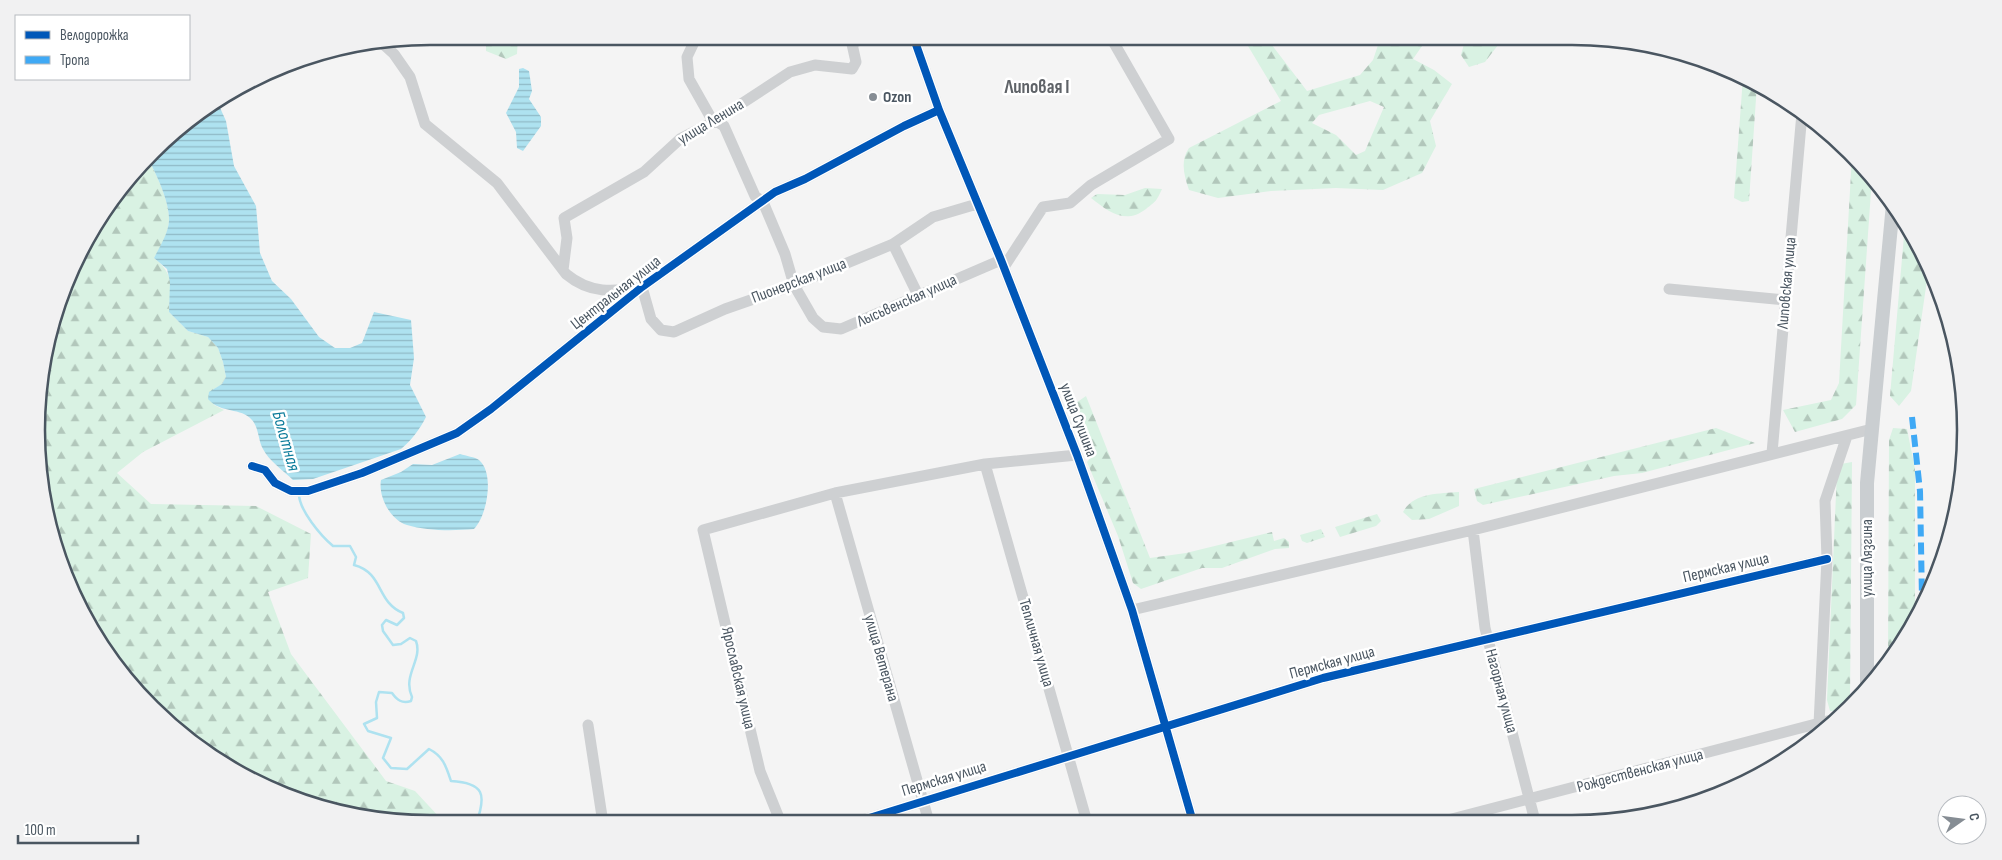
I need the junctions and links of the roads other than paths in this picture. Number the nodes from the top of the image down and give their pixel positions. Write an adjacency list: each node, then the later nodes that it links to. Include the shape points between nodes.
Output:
1 (693, 45): 7 (street, via 687,57 689,78)
2 (852, 45): 7 (street, улица Ленина, via 856,62 852,69 816,65 790,72)
3 (915, 45): 6 (street, улица Сушина)
4 (1115, 45): 13 (street, via 1169,139 1091,185 1070,203 1043,207)
5 (387, 47): 14 (street, Центральная улица, via 410,77 425,124 497,183)
6 (939, 110): 9 (street, Центральная улица, via 774,192); 10 (street, улица Сушина)
7 (715, 121): 9 (street, via 724,126 754,196); 14 (street, улица Ленина, via 680,139 644,172 564,218 567,238)
8 (1801, 121): 19 (street, Липовская улица)
9 (763, 202): 15 (street); 16 (street, Центральная улица)
10 (977, 204): 12 (street, Пионерская улица, via 934,217); 13 (street, улица Сушина)
11 (1892, 216): 20 (main road, улица Лязгина)
12 (893, 244): 15 (street, Пионерская улица); 18 (street)
13 (1003, 263): 18 (street, Лысьвенская улица); 23 (street, улица Сушина)
14 (563, 270): 16 (street, Центральная улица, via 579,285 598,290)
15 (794, 285): 16 (street, Пионерская улица, via 725,309 674,332 661,330 651,319); 18 (street, Лысьвенская улица, via 813,318 823,327 841,329)
16 (642, 287): 25 (street, Центральная улица, via 457,433 371,470 308,491 291,491 276,483 265,470)
17 (1669, 289): 19 (street)
18 (918, 295)
19 (1786, 300): 22 (street, Липовская улица)
20 (1872, 429): 21 (street); 31 (main road, улица Лязгина, via 1867,483)
21 (1847, 436): 22 (street); 28 (street, via 1825,501)
22 (1772, 453): 27 (street)
23 (1077, 455): 24 (street); 29 (street, улица Сушина)
24 (985, 464): 26 (street); 35 (street, Тепличная улица)
25 (252, 466)
26 (834, 493): 36 (street, улица Ветерана); 39 (street, Ярославская улица, via 703,530 760,771)
27 (1473, 530): 29 (street); 30 (street, Нагорная улица)
28 (1827, 559): 30 (street, Пермская улица); 32 (street)
29 (1132, 610): 34 (street, улица Сушина)
30 (1487, 638): 34 (street, Пермская улица, via 1323,678 1236,703); 37 (street, Нагорная улица)
31 (1867, 676)
32 (1819, 724): 37 (street, Рождественская улица)
33 (588, 725): 38 (street)
34 (1166, 728): 35 (street, Пермская улица); 43 (street, улица Сушина)
35 (1068, 756): 36 (street, Пермская улица); 42 (street, Тепличная улица)
36 (922, 800): 40 (street, Пермская улица); 41 (street, улица Ветерана)
37 (1529, 800): 44 (street, Рождественская улица); 45 (street, Нагорная улица)
38 (602, 815)
39 (778, 815)
40 (875, 815)
41 (927, 815)
42 (1085, 815)
43 (1191, 815)
44 (1468, 815)
45 (1533, 815)

